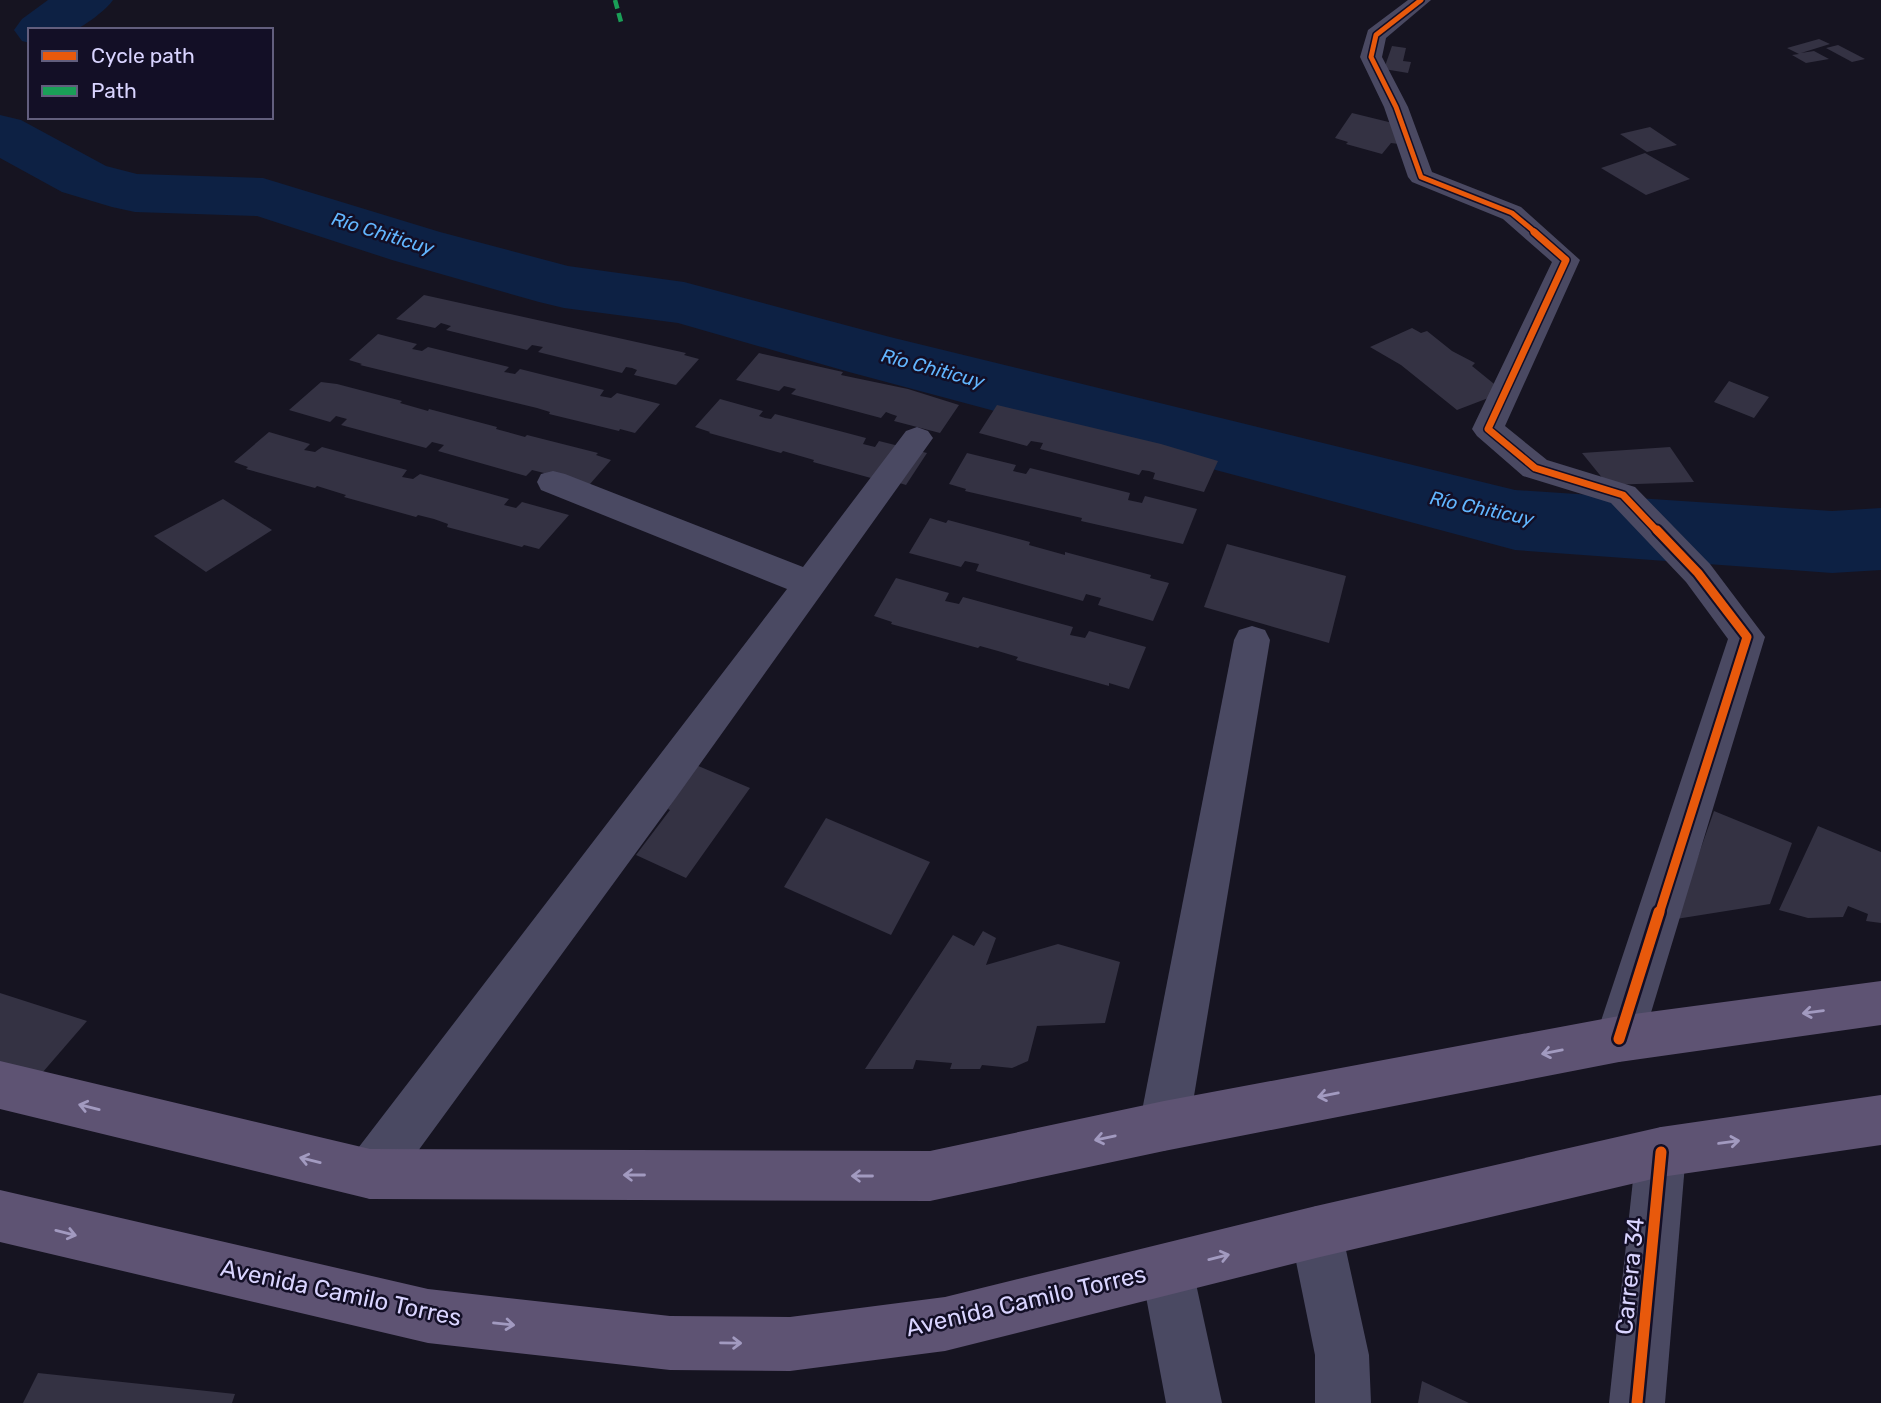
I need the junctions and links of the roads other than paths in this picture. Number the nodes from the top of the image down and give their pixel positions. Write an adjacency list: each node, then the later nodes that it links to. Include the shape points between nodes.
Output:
1 (1421, 0): 7 (street, via 1376,34 1371,57 1396,107 1421,177 1512,213 1566,260 1488,429 1535,468 1623,495 1698,573 1747,636)
2 (917, 438): 4 (street)
3 (552, 482): 4 (street)
4 (810, 584): 12 (street)
5 (1252, 640): 10 (street)
6 (1881, 1003): 7 (main road, one-way to 7)
7 (1619, 1039): 10 (main road, one-way to 10)
8 (0, 1085): 12 (main road, one-way to 8)
9 (1881, 1120): 11 (main road, Avenida Camilo Torres, one-way to 9)
10 (1164, 1126): 12 (main road, one-way to 12, via 930,1177)
11 (1661, 1152): 14 (main road, Avenida Camilo Torres); 18 (street, Carrera 34)
12 (370, 1174)
13 (0, 1216): 15 (main road, Avenida Camilo Torres, one-way to 15, via 428,1315 670,1343 790,1344 945,1324)
14 (1316, 1232): 15 (main road, Avenida Camilo Torres, one-way to 14); 17 (street, via 1342,1355)
15 (1167, 1270): 16 (street)
16 (1194, 1403)
17 (1343, 1403)
18 (1637, 1403)

